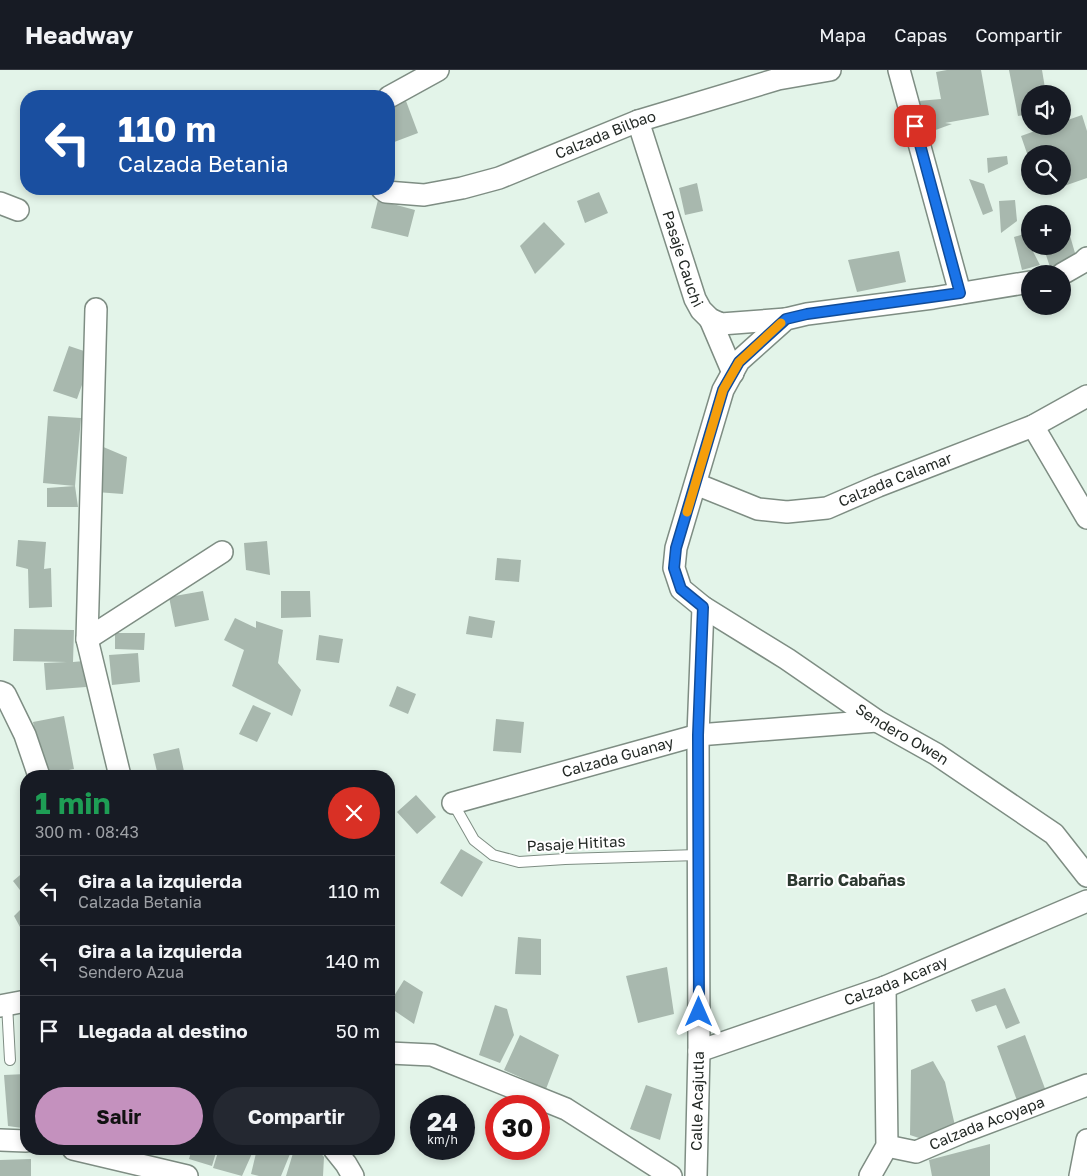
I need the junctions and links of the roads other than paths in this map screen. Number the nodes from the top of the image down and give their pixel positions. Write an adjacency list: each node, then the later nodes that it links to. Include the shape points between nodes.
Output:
1 (438, 70): 4 (street)
2 (830, 70): 5 (street, Calzada Bilbao, via 778,79)
3 (899, 70): 10 (street)
4 (395, 93)
5 (638, 121): 6 (street, Calzada Bilbao, via 499,178 424,195); 12 (street, Pasaje Cauchi, via 695,299)
6 (395, 193)
7 (1087, 258): 8 (street)
8 (1071, 269)
9 (1021, 283): 10 (street, Pasaje Cauchi)
10 (960, 293): 13 (street, Pasaje Cauchi)
11 (96, 309): 21 (street)
12 (710, 319): 13 (street, Pasaje Cauchi, via 721,324); 14 (street)
13 (786, 319): 14 (street, Sendero Owen, via 739,362)
14 (733, 373): 17 (street, Sendero Owen, via 723,390)
15 (1087, 396): 16 (street, Calzada Calamar)
16 (1033, 426): 17 (street, Calzada Calamar, via 827,508 787,512 758,509); 18 (street)
17 (696, 484): 20 (street, Sendero Owen, via 676,548 674,568 681,589)
18 (1087, 518)
19 (222, 552): 21 (street)
20 (703, 607): 23 (street, Sendero Owen, via 787,659); 24 (street, Calle Acajutla)
21 (87, 639): 26 (street)
22 (0, 692): 25 (street, via 5,694 25,735)
23 (876, 721): 24 (street, Calzada Guanay); 29 (street, Sendero Owen, via 936,754 1054,834)
24 (698, 735): 27 (street, Calzada Guanay); 28 (street, Calle Acajutla)
25 (37, 770)
26 (119, 770)
27 (453, 803): 28 (lane, Pasaje Hititas, via 474,840 493,855 519,862)
28 (698, 855): 33 (street, Calle Acajutla)
29 (1087, 876)
30 (1087, 901): 31 (street, Calzada Acaray)
31 (885, 986): 33 (street, Calzada Acaray); 40 (street)
32 (11, 1004): 35 (lane)
33 (699, 1051): 46 (street, Calle Acajutla)
34 (395, 1052): 45 (street, via 432,1055 566,1109)
35 (10, 1060)
36 (1087, 1085): 40 (street, Calzada Acoyapa, via 916,1152)
37 (0, 1140): 39 (street)
38 (1087, 1140): 48 (street)
39 (20, 1141)
40 (887, 1146): 47 (street)
41 (98, 1155): 43 (street)
42 (339, 1155): 44 (street)
43 (187, 1176)
44 (353, 1176)
45 (670, 1176)
46 (696, 1176)
47 (870, 1176)
48 (1080, 1176)

